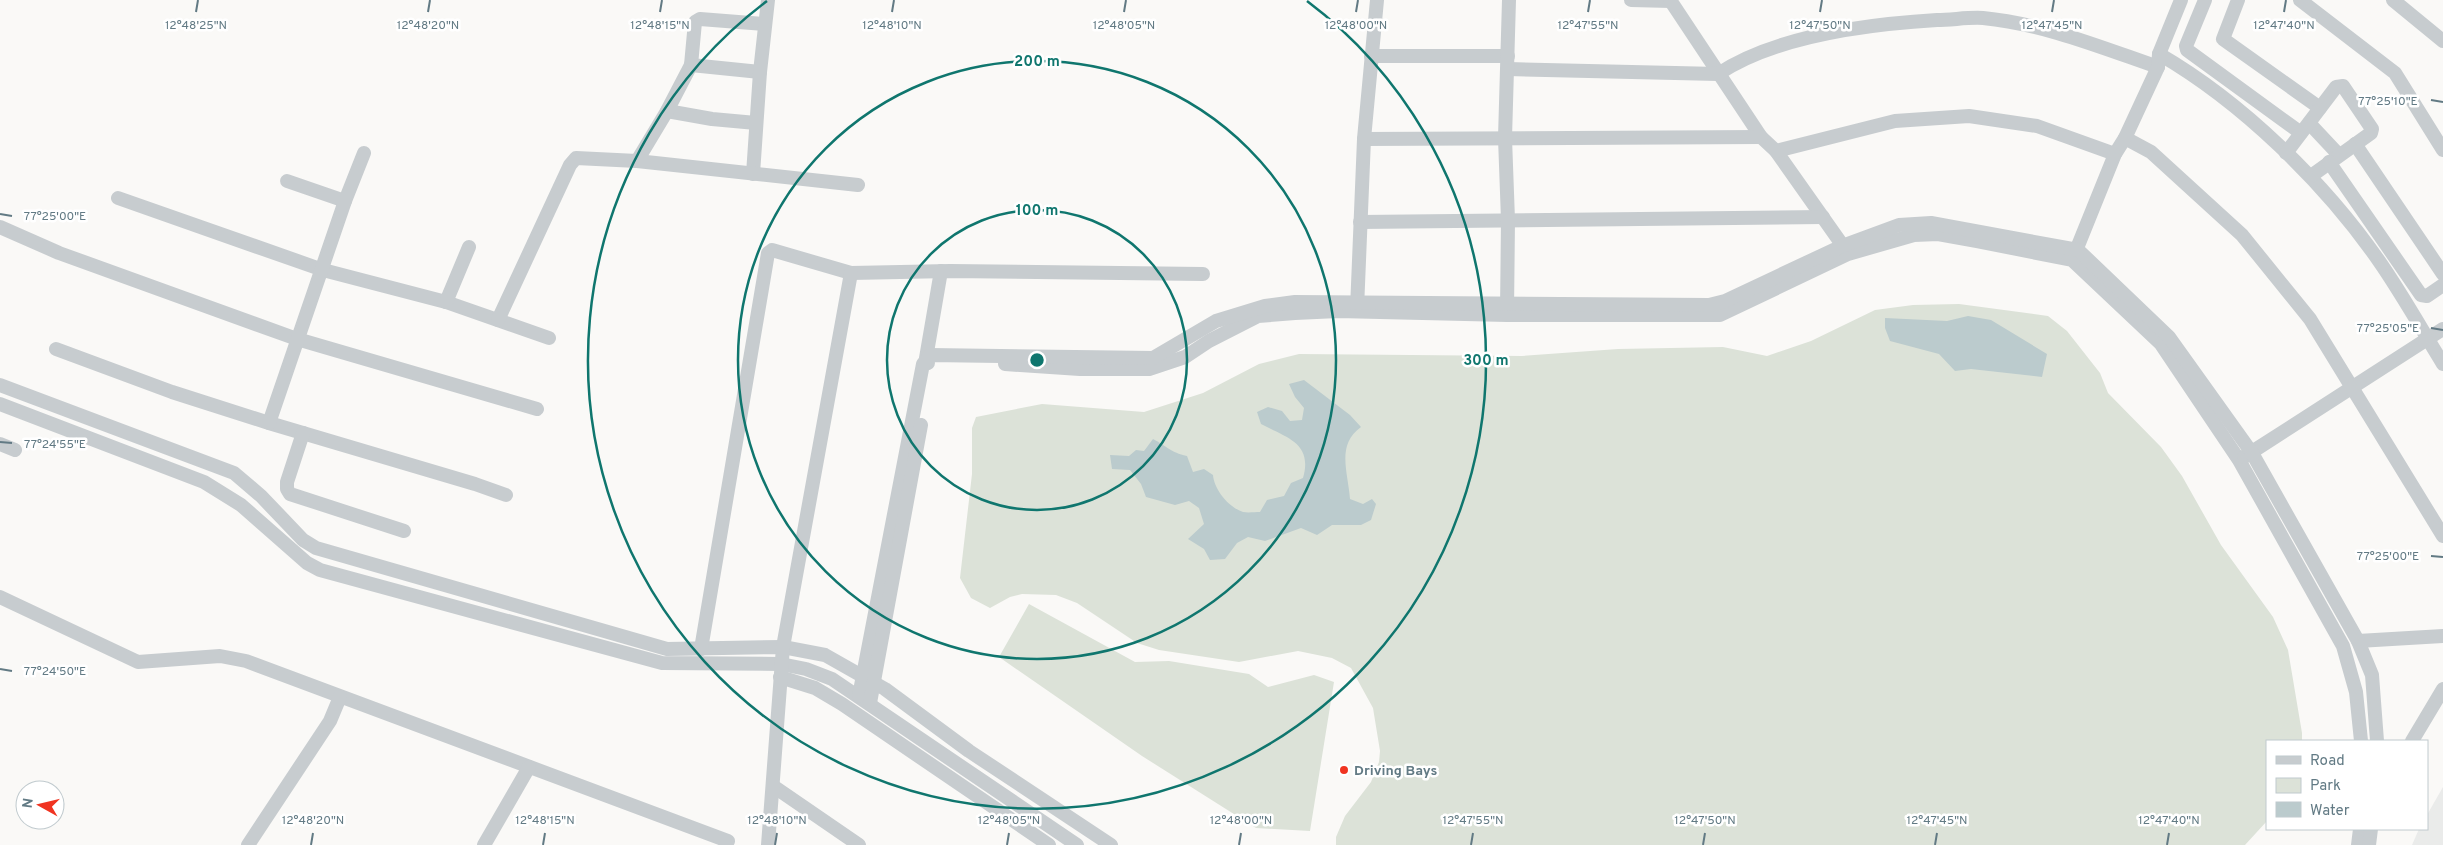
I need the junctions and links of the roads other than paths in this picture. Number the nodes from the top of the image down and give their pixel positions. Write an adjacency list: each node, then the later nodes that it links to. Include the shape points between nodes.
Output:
1 (768, 0): 11 (street)
2 (1378, 0): 13 (street)
3 (1509, 0): 15 (street)
4 (1631, 0): 10 (street)
5 (2182, 0): 14 (street)
6 (2206, 0): 22 (street, via 2187,50)
7 (2238, 0): 19 (street, via 2223,39)
8 (2300, 0): 28 (street, via 2395,73)
9 (2393, 0): 12 (street)
10 (1670, 1): 18 (street)
11 (765, 24): 16 (street, via 698,20 694,25); 17 (street)
12 (2443, 41)
13 (1371, 56): 15 (street); 26 (street)
14 (2159, 60): 18 (street, via 2052,30 1981,18 1883,23 1793,42 1737,61); 25 (street); 31 (street, via 2177,64 2236,108)
15 (1508, 63): 18 (street); 24 (street)
16 (691, 65): 17 (street); 20 (street)
17 (760, 72): 21 (street)
18 (1718, 74): 23 (street)
19 (2320, 108): 22 (street); 27 (street, via 2336,88 2343,86 2372,129)
20 (667, 111): 21 (street, via 712,120); 34 (street)
21 (756, 123): 35 (street)
22 (2305, 128): 31 (street); 33 (street)
23 (1761, 137): 24 (street); 29 (street)
24 (1505, 138): 26 (street); 42 (street)
25 (2125, 138): 32 (street); 66 (street, via 2151,152 2242,236 2310,319)
26 (1364, 139): 43 (street)
27 (2355, 144): 33 (street); 52 (street)
28 (2443, 150)
29 (1776, 151): 32 (street, via 1895,121 1970,116 2037,126); 41 (street)
30 (364, 153): 40 (street)
31 (2286, 153): 36 (street)
32 (2115, 154): 47 (street)
33 (2334, 159): 36 (street); 53 (street, via 2421,295 2427,296)
34 (636, 161): 35 (street); 57 (street, via 576,158)
35 (753, 174): 38 (street)
36 (2311, 176): 60 (street, via 2379,260)
37 (287, 181): 40 (street)
38 (858, 185)
39 (118, 198): 48 (street)
40 (345, 201): 48 (street)
41 (1823, 217): 42 (street); 46 (street)
42 (1508, 220): 43 (street); 56 (street)
43 (1360, 222): 55 (street)
44 (0, 227): 61 (street, via 59,253)
45 (469, 247): 54 (street)
46 (1845, 250): 47 (street, via 1905,237 1938,234); 56 (street, via 1720,315)
47 (2075, 255): 73 (street, via 2170,337); 74 (street, via 2161,344)
48 (323, 270): 54 (street); 61 (street)
49 (946, 271): 50 (street); 51 (street); 63 (street)
50 (851, 273): 81 (street); 82 (street, via 772,250 766,257)
51 (1203, 274)
52 (2443, 274)
53 (2443, 285)
54 (446, 302): 57 (street)
55 (1357, 307): 56 (street); 63 (street, via 1258,316 1185,357 1149,369 1080,369)
56 (1507, 309)
57 (498, 320): 59 (street)
58 (2443, 329): 60 (street)
59 (549, 338)
60 (2427, 338): 64 (street); 66 (street)
61 (297, 339): 68 (street); 69 (street)
62 (56, 349): 69 (street, via 172,392)
63 (932, 361): 84 (street, via 923,364); 85 (street)
64 (2443, 364)
65 (0, 385): 82 (street, via 234,473 303,540 316,548 667,649)
66 (2354, 388): 73 (street); 77 (street)
67 (0, 404): 83 (street, via 204,482 241,504 307,563 320,570 662,663)
68 (537, 409)
69 (269, 423): 70 (street)
70 (303, 433): 75 (street); 76 (street, via 288,482 290,494)
71 (0, 444): 72 (street)
72 (15, 450)
73 (2252, 453): 74 (street); 80 (street)
74 (2239, 460): 89 (street, via 2343,646 2356,692)
75 (506, 495)
76 (404, 531)
77 (2443, 536)
78 (0, 597): 87 (street, via 138,662 229,657)
79 (2443, 636): 80 (street)
80 (2358, 641): 90 (street, via 2372,676)
81 (783, 647): 82 (street); 83 (street); 84 (street, via 825,655)
82 (701, 649)
83 (780, 670): 88 (street, via 806,669 832,678); 93 (street); 101 (street, via 842,704)
84 (863, 674): 85 (street); 88 (street)
85 (876, 683): 88 (street); 103 (street, via 969,751)
86 (2443, 689): 91 (street)
87 (340, 697): 92 (street); 97 (street, via 330,721)
88 (864, 700): 102 (street)
89 (2361, 740)
90 (2377, 740)
91 (2413, 740)
92 (529, 767): 96 (street); 98 (street)
93 (773, 786): 99 (street); 100 (street)
94 (2360, 830): 104 (street)
95 (2371, 830): 105 (street)
96 (728, 841)
97 (248, 845)
98 (484, 845)
99 (768, 845)
100 (859, 845)
101 (1049, 845)
102 (1077, 845)
103 (1111, 845)
104 (2358, 845)
105 (2369, 845)

